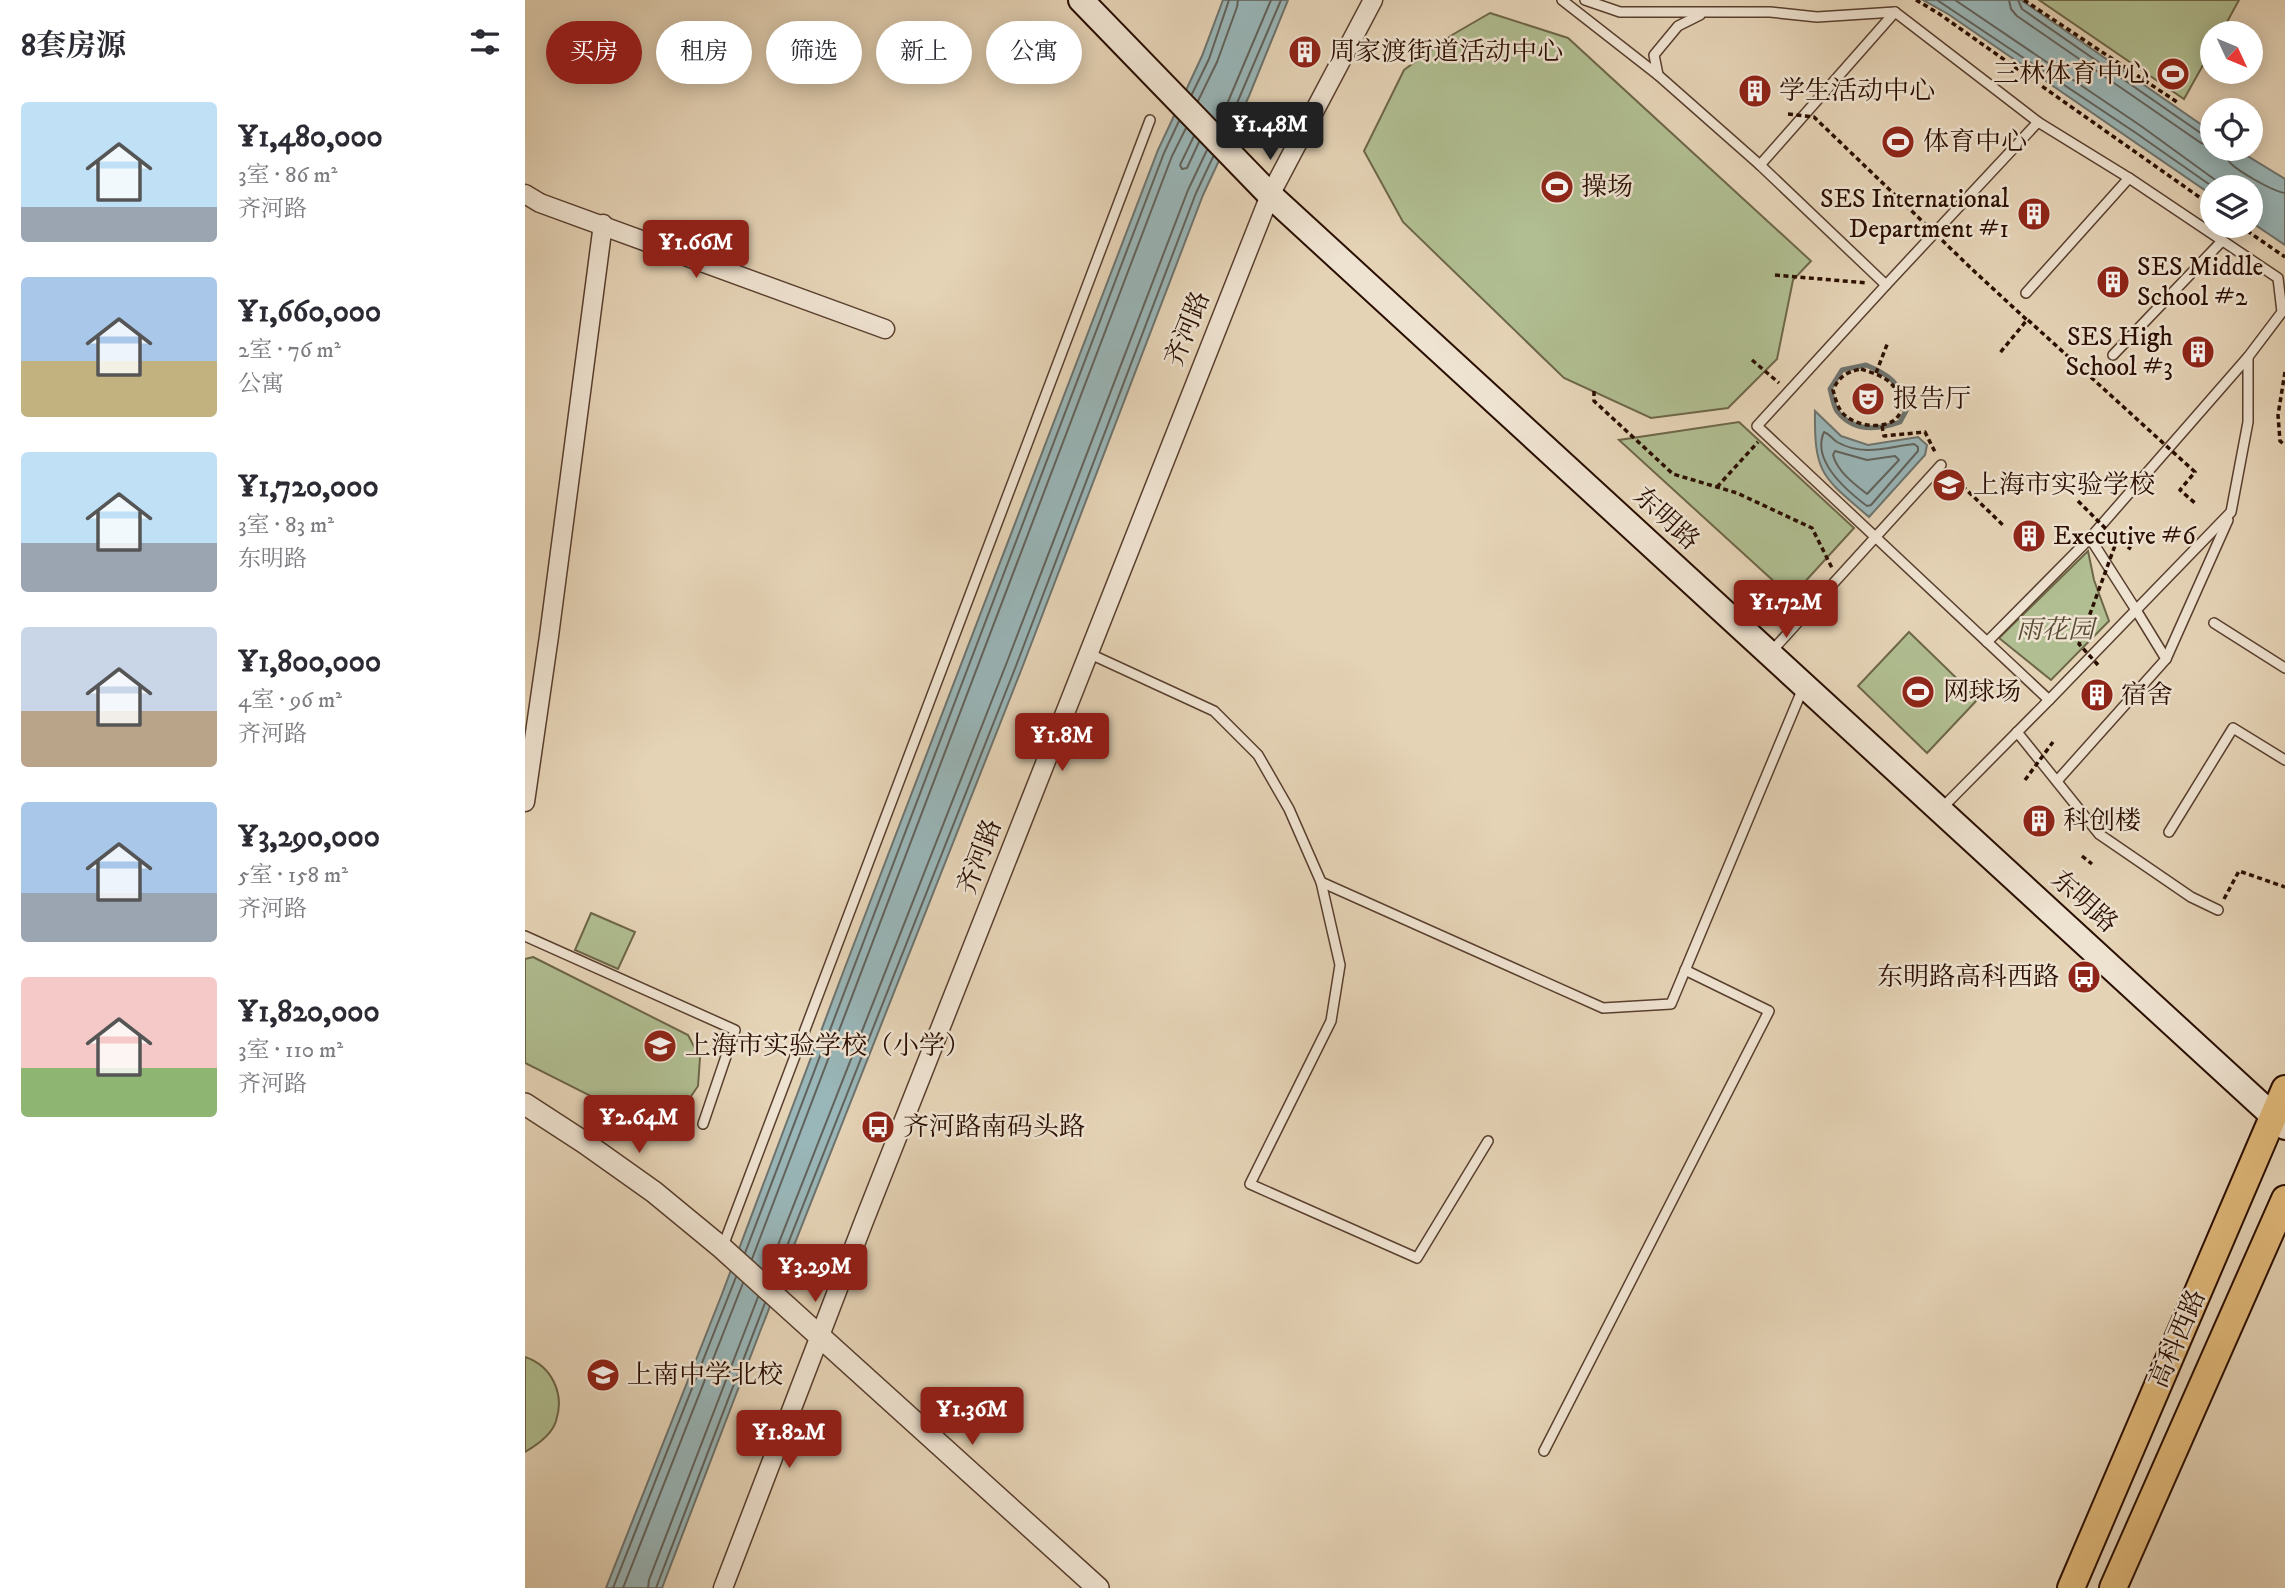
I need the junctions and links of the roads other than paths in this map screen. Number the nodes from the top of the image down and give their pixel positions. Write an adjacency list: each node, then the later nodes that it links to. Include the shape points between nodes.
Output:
1 (1081, 0): 13 (main road, 东明路)
2 (1373, 0): 13 (street, 齐河路)
3 (1562, 0): 7 (lane)
4 (1585, 0): 6 (lane, via 1620,12)
5 (1895, 12): 6 (lane, via 1817,17); 9 (lane); 10 (lane)
6 (1704, 13): 7 (lane, via 1678,26 1654,55)
7 (1658, 75): 10 (lane)
8 (1150, 120): 50 (lane)
9 (2038, 122): 11 (lane); 16 (lane)
10 (1760, 165): 16 (lane)
11 (2129, 178): 15 (lane); 17 (lane)
12 (525, 194): 14 (street)
13 (1270, 195): 28 (street, 齐河路); 29 (main road, 东明路)
14 (603, 224): 18 (street); 37 (street)
15 (2223, 241): 19 (lane); 20 (lane, via 2279,278 2281,312)
16 (1887, 285): 23 (lane, via 1757,426)
17 (2026, 293)
18 (885, 329)
19 (2113, 355)
20 (2248, 357): 22 (lane, via 2248,422); 24 (lane)
21 (1941, 465): 23 (lane)
22 (2231, 512): 25 (lane); 30 (lane)
23 (1875, 537): 27 (lane); 29 (lane)
24 (2090, 538): 25 (lane); 27 (lane)
25 (2136, 610): 30 (lane); 33 (lane)
26 (2214, 623): 31 (lane)
27 (1987, 642): 33 (lane)
28 (1088, 653): 40 (lane, via 1214,711 1258,755 1289,809); 51 (street, 齐河路)
29 (1768, 654): 32 (main road, 东明路)
30 (2166, 659): 36 (lane)
31 (2285, 668)
32 (1804, 687): 38 (main road, 东明路); 43 (lane)
33 (2049, 701): 34 (lane)
34 (2017, 733): 36 (lane); 38 (lane)
35 (2285, 760): 39 (lane, via 2234,728)
36 (2057, 781): 41 (lane, via 2099,834 2191,897)
37 (525, 802)
38 (1940, 811): 46 (main road, 东明路)
39 (2169, 832)
40 (1321, 881): 43 (lane, via 1603,1008 1671,1004); 48 (lane, via 1340,965 1331,1021 1250,1184 1417,1258)
41 (2218, 910)
42 (525, 936): 47 (lane, via 735,1030)
43 (1685, 970): 52 (lane, via 1769,1011)
44 (2285, 1090): 46 (main road, 高科西路)
45 (525, 1104): 50 (street, via 654,1192)
46 (2279, 1121): 55 (main road, 高科西路)
47 (703, 1124)
48 (1488, 1141)
49 (2285, 1199): 56 (main road, 高科西路)
50 (722, 1248): 51 (street)
51 (819, 1337): 53 (street, 齐河路); 54 (street)
52 (1544, 1451)
53 (723, 1588)
54 (1098, 1588)
55 (2071, 1588)
56 (2113, 1588)

